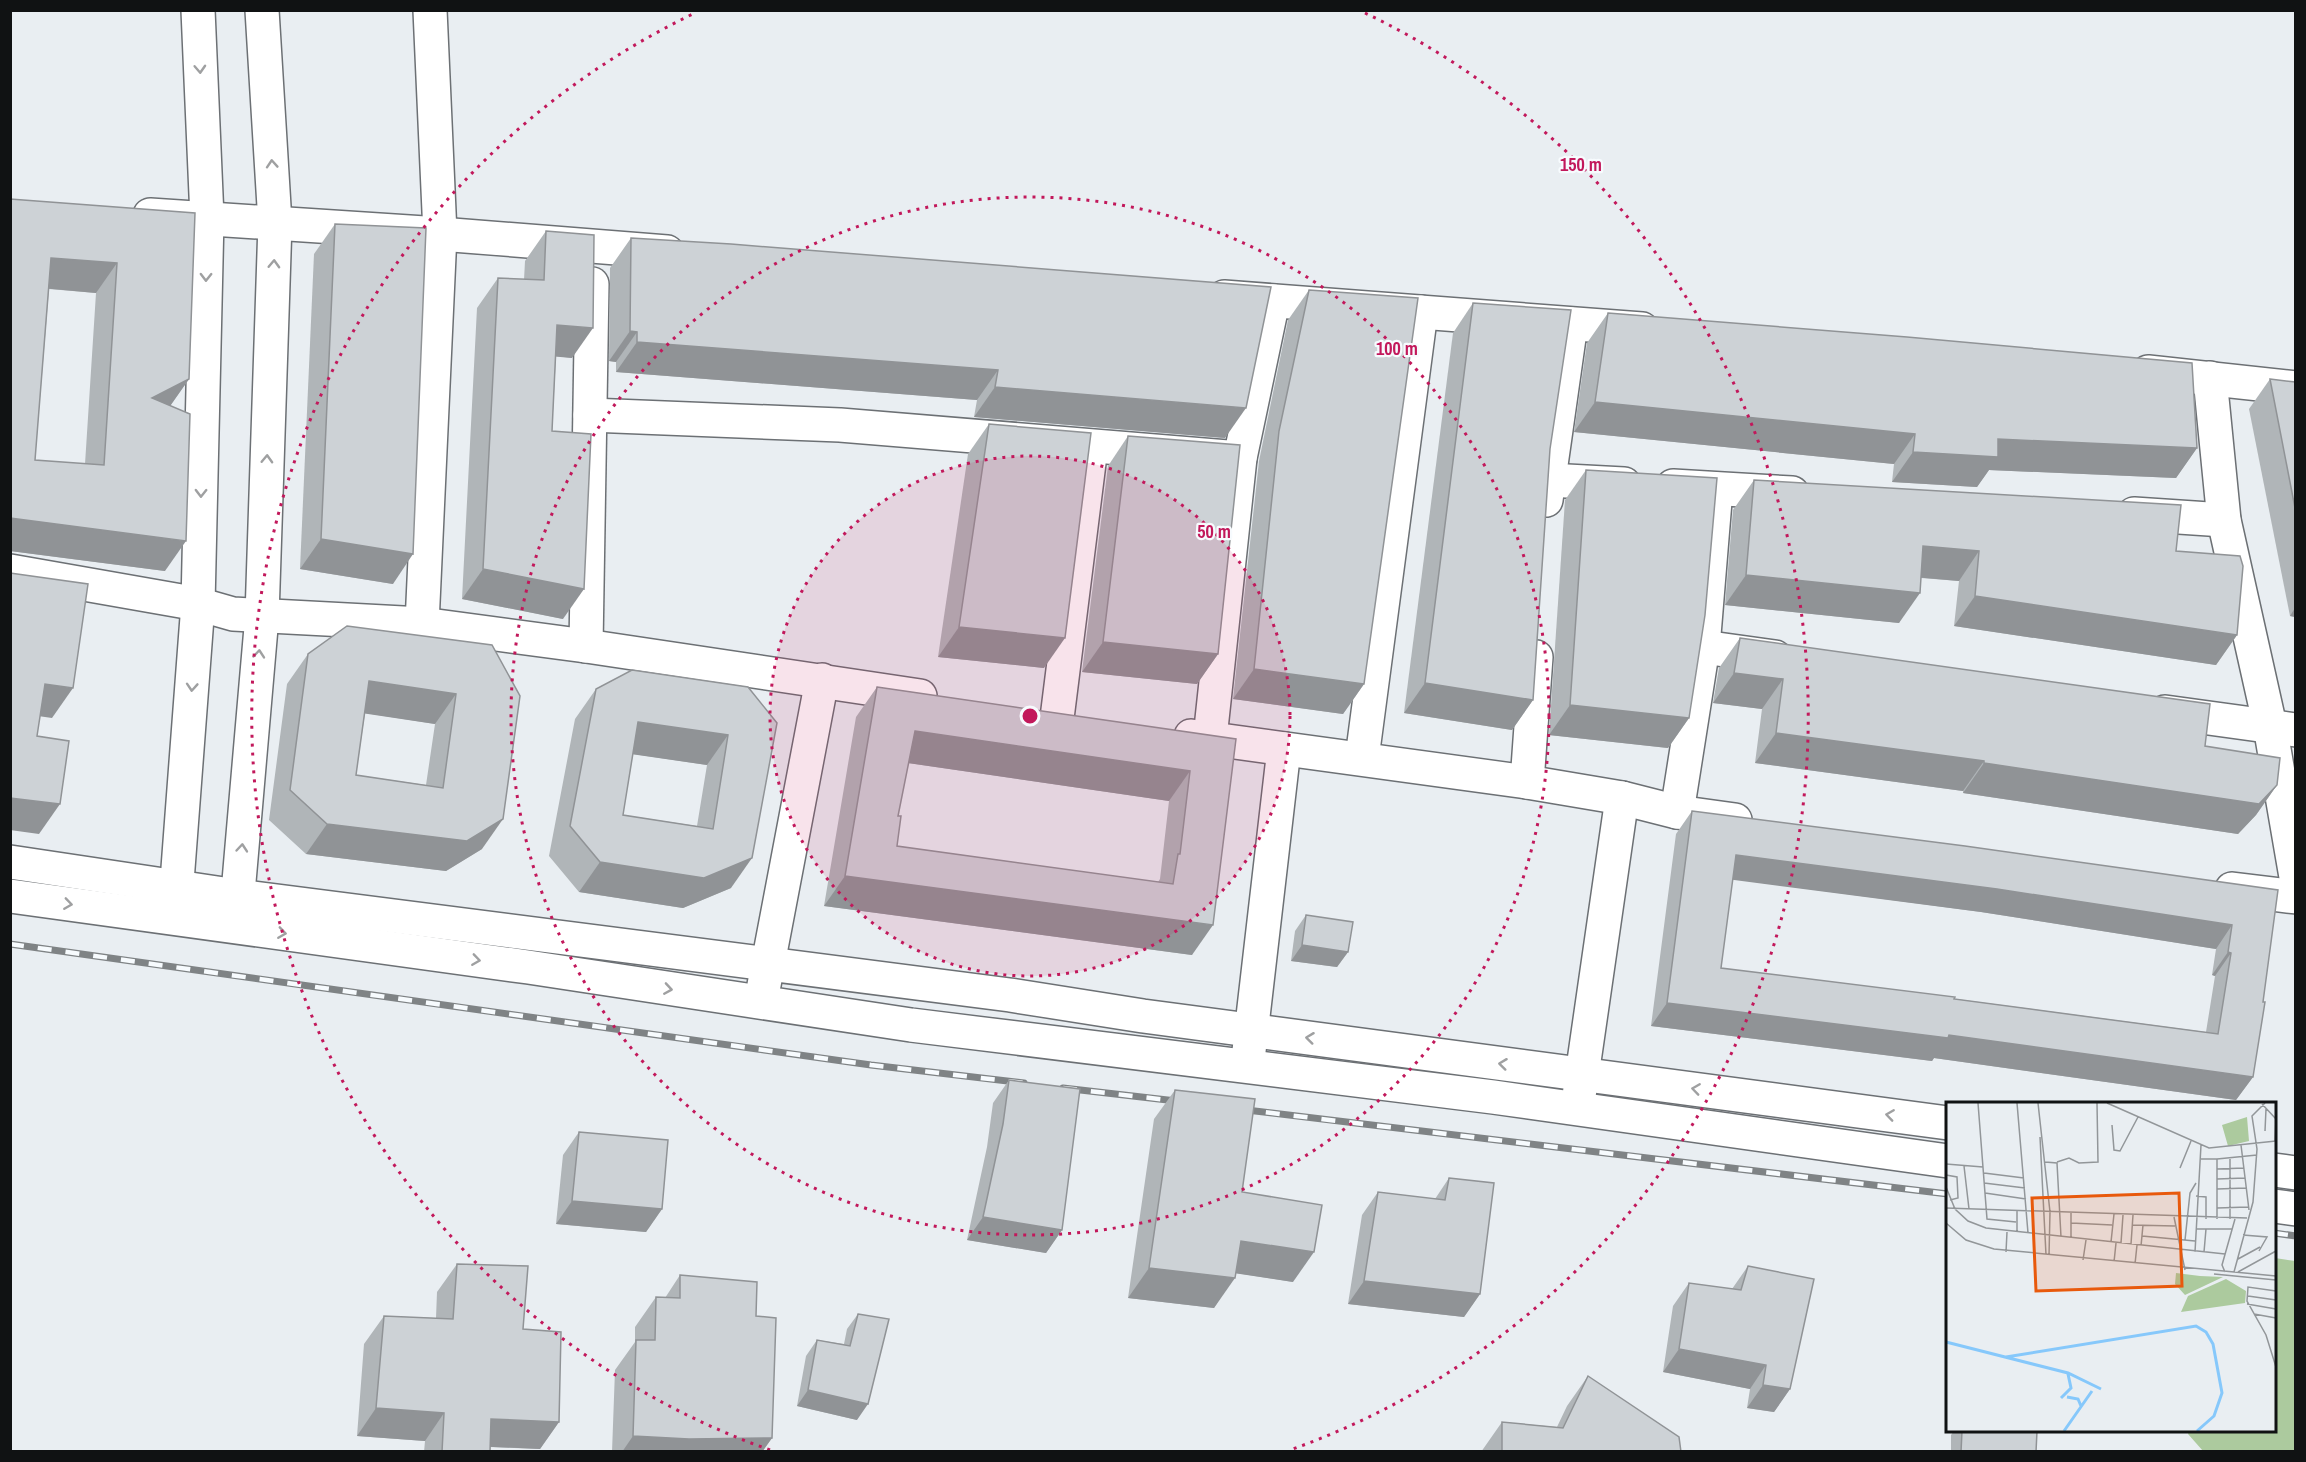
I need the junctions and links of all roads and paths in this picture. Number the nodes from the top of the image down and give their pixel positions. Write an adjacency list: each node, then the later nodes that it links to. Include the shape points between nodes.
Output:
1 (198, 10): 5 (street, one-way to 5)
2 (262, 10): 6 (street, one-way to 2)
3 (430, 10): 7 (street)
4 (126, 213): 5 (street)
5 (207, 218): 6 (street); 28 (street, one-way to 28)
6 (275, 223): 7 (street); 29 (street, one-way to 6)
7 (440, 234): 8 (street); 30 (street)
8 (592, 246): 9 (street); 18 (street)
9 (700, 255)
10 (1190, 294): 11 (street)
11 (1273, 301): 12 (street); 20 (street)
12 (1421, 312): 13 (street); 43 (street)
13 (1571, 324): 14 (street); 21 (street)
14 (1677, 332)
15 (2114, 369): 16 (street)
16 (2210, 378): 17 (street); 25 (street)
17 (2295, 388)
18 (590, 415): 19 (street, via 840,425); 32 (street)
19 (1091, 447): 20 (street); 38 (street)
20 (1240, 458): 41 (street)
21 (1548, 480): 22 (street); 26 (street)
22 (1716, 489): 23 (street); 33 (street)
23 (1822, 495)
24 (2106, 512): 25 (street)
25 (2224, 520): 39 (street)
26 (1545, 527)
27 (10, 571): 28 (street)
28 (198, 604): 29 (street, via 233,614); 51 (street, one-way to 51)
29 (262, 616): 30 (street); 54 (street, one-way to 29)
30 (422, 624): 32 (street)
31 (1537, 631): 44 (street)
32 (586, 646): 35 (street)
33 (1702, 647): 34 (street); 46 (street)
34 (1809, 662)
35 (822, 680): 36 (street); 56 (street)
36 (951, 701)
37 (2140, 708): 39 (street)
38 (1057, 718)
39 (2283, 728): 49 (street)
40 (1163, 732): 41 (street)
41 (1210, 738): 42 (street)
42 (1284, 750): 43 (street); 58 (street)
43 (1362, 758): 44 (street)
44 (1527, 782): 45 (street)
45 (1622, 798): 46 (street); 60 (street)
46 (1677, 812): 47 (street)
47 (1770, 825)
48 (10, 862): 51 (street)
49 (2295, 877)
50 (2202, 885): 53 (street)
51 (177, 886): 54 (street); 55 (street)
52 (10, 896): 55 (street, one-way to 55)
53 (2295, 897)
54 (236, 911): 55 (street); 56 (street); 57 (street, one-way to 57, via 528,967)
55 (175, 919)
56 (767, 964): 57 (street); 58 (street)
57 (761, 1004): 59 (street)
58 (1251, 1031): 59 (street); 60 (street, one-way to 58)
59 (1247, 1067): 61 (street)
60 (1581, 1074): 61 (street); 62 (street, one-way to 60)
61 (1577, 1109): 63 (street)
62 (1946, 1123)
63 (1946, 1161)
64 (2276, 1170): 65 (street)
65 (2295, 1173)
66 (2276, 1206): 67 (street)
67 (2295, 1209)

